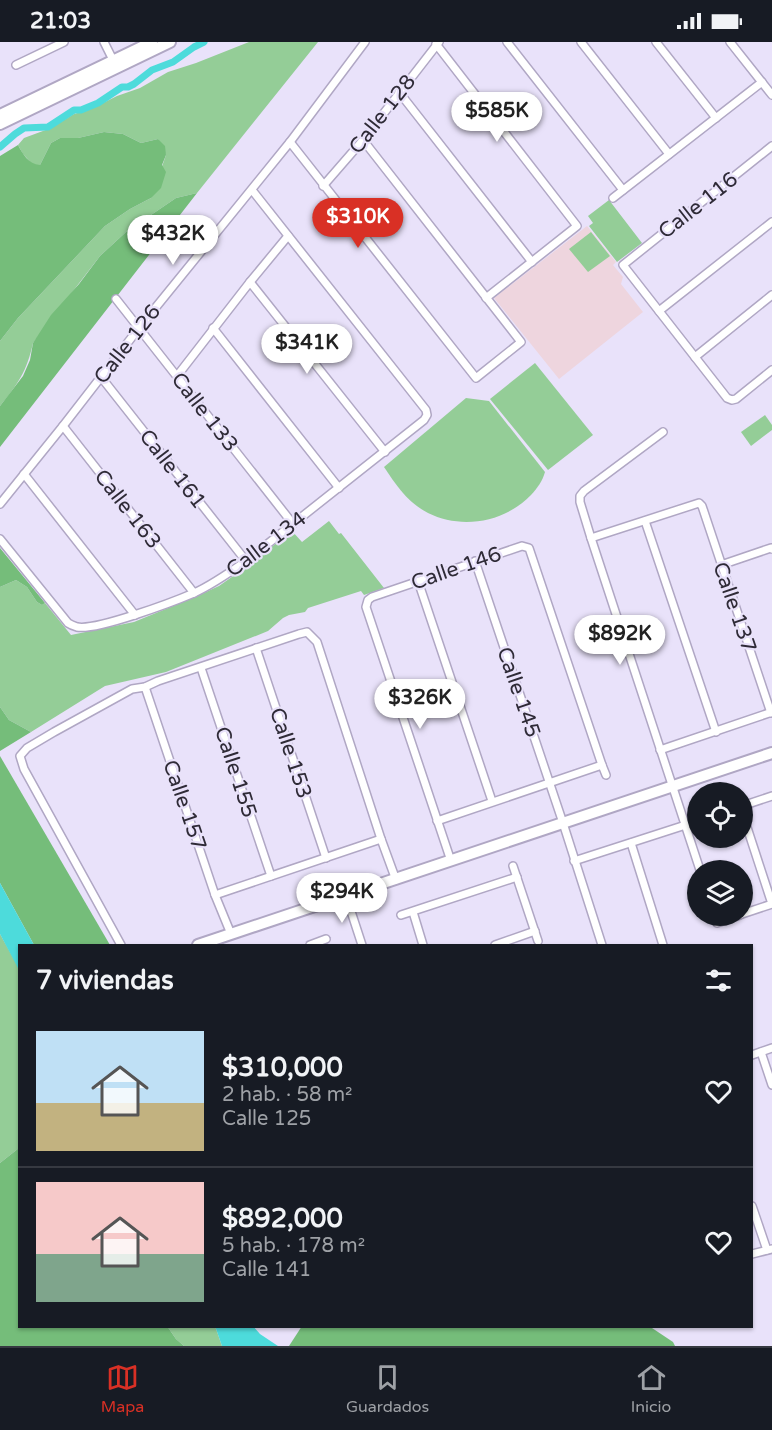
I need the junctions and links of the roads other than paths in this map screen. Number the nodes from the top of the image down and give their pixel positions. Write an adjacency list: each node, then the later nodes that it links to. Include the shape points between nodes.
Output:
1 (64, 42): 12 (street)
2 (104, 42): 11 (street)
3 (152, 42): 11 (street)
4 (170, 42): 11 (street)
5 (365, 42): 20 (street, Calle 126)
6 (507, 42): 25 (street)
7 (581, 42): 22 (street)
8 (656, 42): 17 (street)
9 (730, 42): 13 (street)
10 (438, 43): 14 (street, Calle 128); 29 (street, via 578,226)
11 (115, 64): 16 (street); 18 (street)
12 (16, 65)
13 (762, 82): 15 (street); 17 (street)
14 (399, 92): 19 (street, Calle 128); 29 (street)
15 (772, 95)
16 (0, 115)
17 (716, 118): 22 (street)
18 (0, 124)
19 (363, 140): 23 (street, Calle 128); 32 (street)
20 (290, 142): 23 (street); 24 (street, Calle 126)
21 (772, 146): 34 (street, Calle 116, via 623,265)
22 (669, 154): 25 (street)
23 (323, 186): 32 (street, via 476,378 521,342)
24 (252, 190): 28 (street); 35 (street, Calle 126)
25 (623, 190): 26 (street)
26 (613, 198)
27 (772, 222): 34 (street)
28 (288, 237): 30 (street); 43 (street, Calle 134, via 426,410 424,420)
29 (532, 262): 32 (street)
30 (250, 282): 36 (street); 43 (street)
31 (772, 295): 37 (street)
32 (486, 298)
33 (116, 299): 35 (street, Calle 133)
34 (659, 311): 37 (street)
35 (139, 328): 39 (street, Calle 133); 40 (street, Calle 126)
36 (213, 328): 39 (street); 45 (street)
37 (695, 357): 38 (street, via 732,400)
38 (772, 370)
39 (177, 376): 48 (street, Calle 133)
40 (101, 377): 41 (street, Calle 126); 52 (street, Calle 161)
41 (63, 426): 44 (street, Calle 126); 56 (street, Calle 163)
42 (663, 432): 49 (street, via 580,496)
43 (385, 452): 45 (street, Calle 134)
44 (24, 474): 46 (street, Calle 126); 57 (street)
45 (339, 488): 48 (street, Calle 134)
46 (0, 504)
47 (645, 521): 49 (street); 54 (street, Calle 137, via 699,503); 62 (street)
48 (293, 524): 52 (street, Calle 134)
49 (591, 538): 63 (street)
50 (0, 539): 57 (street, Calle 134, via 68,623 93,626)
51 (772, 549): 54 (street)
52 (246, 561): 56 (street, Calle 134)
53 (475, 561): 55 (street, Calle 146); 65 (street, Calle 146, via 522,546 529,548); 67 (street, Calle 145)
54 (721, 565): 61 (street, Calle 137)
55 (418, 581): 70 (street); 72 (street, Calle 146, via 372,597 366,607)
56 (194, 593): 57 (street, Calle 134)
57 (135, 615)
58 (256, 648): 59 (street); 75 (street, via 307,632 317,642); 78 (street, Calle 153)
59 (201, 668): 60 (street); 83 (street, Calle 155)
60 (146, 687): 86 (street, Calle 157); 95 (street, via 122,694 27,748 20,756)
61 (771, 712): 62 (street)
62 (716, 732): 63 (street)
63 (660, 750): 68 (street)
64 (772, 753): 68 (street)
65 (602, 765): 66 (street); 67 (street)
66 (606, 775)
67 (549, 782): 70 (street); 73 (street, Calle 145)
68 (672, 786): 73 (street); 74 (street)
69 (772, 796): 71 (street)
70 (492, 801): 72 (street)
71 (753, 802)
72 (437, 821): 80 (street)
73 (563, 823): 80 (street); 81 (street, Calle 145)
74 (686, 825): 76 (street); 79 (street)
75 (381, 839): 78 (street); 85 (street)
76 (630, 843): 81 (street); 102 (street)
77 (753, 845): 88 (street, via 772,904)
78 (326, 858): 83 (street)
79 (697, 860)
80 (451, 861): 85 (street)
81 (574, 861): 101 (street, Calle 145)
82 (513, 866): 84 (street)
83 (271, 876): 86 (street)
84 (517, 877): 89 (street); 91 (street)
85 (396, 879): 87 (street)
86 (215, 895): 92 (street, Calle 157)
87 (346, 896): 92 (street); 98 (street)
88 (753, 910)
89 (413, 912): 90 (street); 99 (street)
90 (401, 915)
91 (535, 931): 94 (street); 100 (street)
92 (231, 934): 96 (street)
93 (326, 939): 97 (street)
94 (538, 941)
95 (121, 944)
96 (201, 944)
97 (313, 944)
98 (362, 944)
99 (423, 944)
100 (498, 944)
101 (602, 944)
102 (663, 944)
103 (772, 1048): 104 (street)
104 (761, 1052): 105 (street); 106 (street)
105 (753, 1055)
106 (772, 1085)
107 (753, 1209): 108 (street)
108 (769, 1250): 109 (street)
109 (753, 1254)

